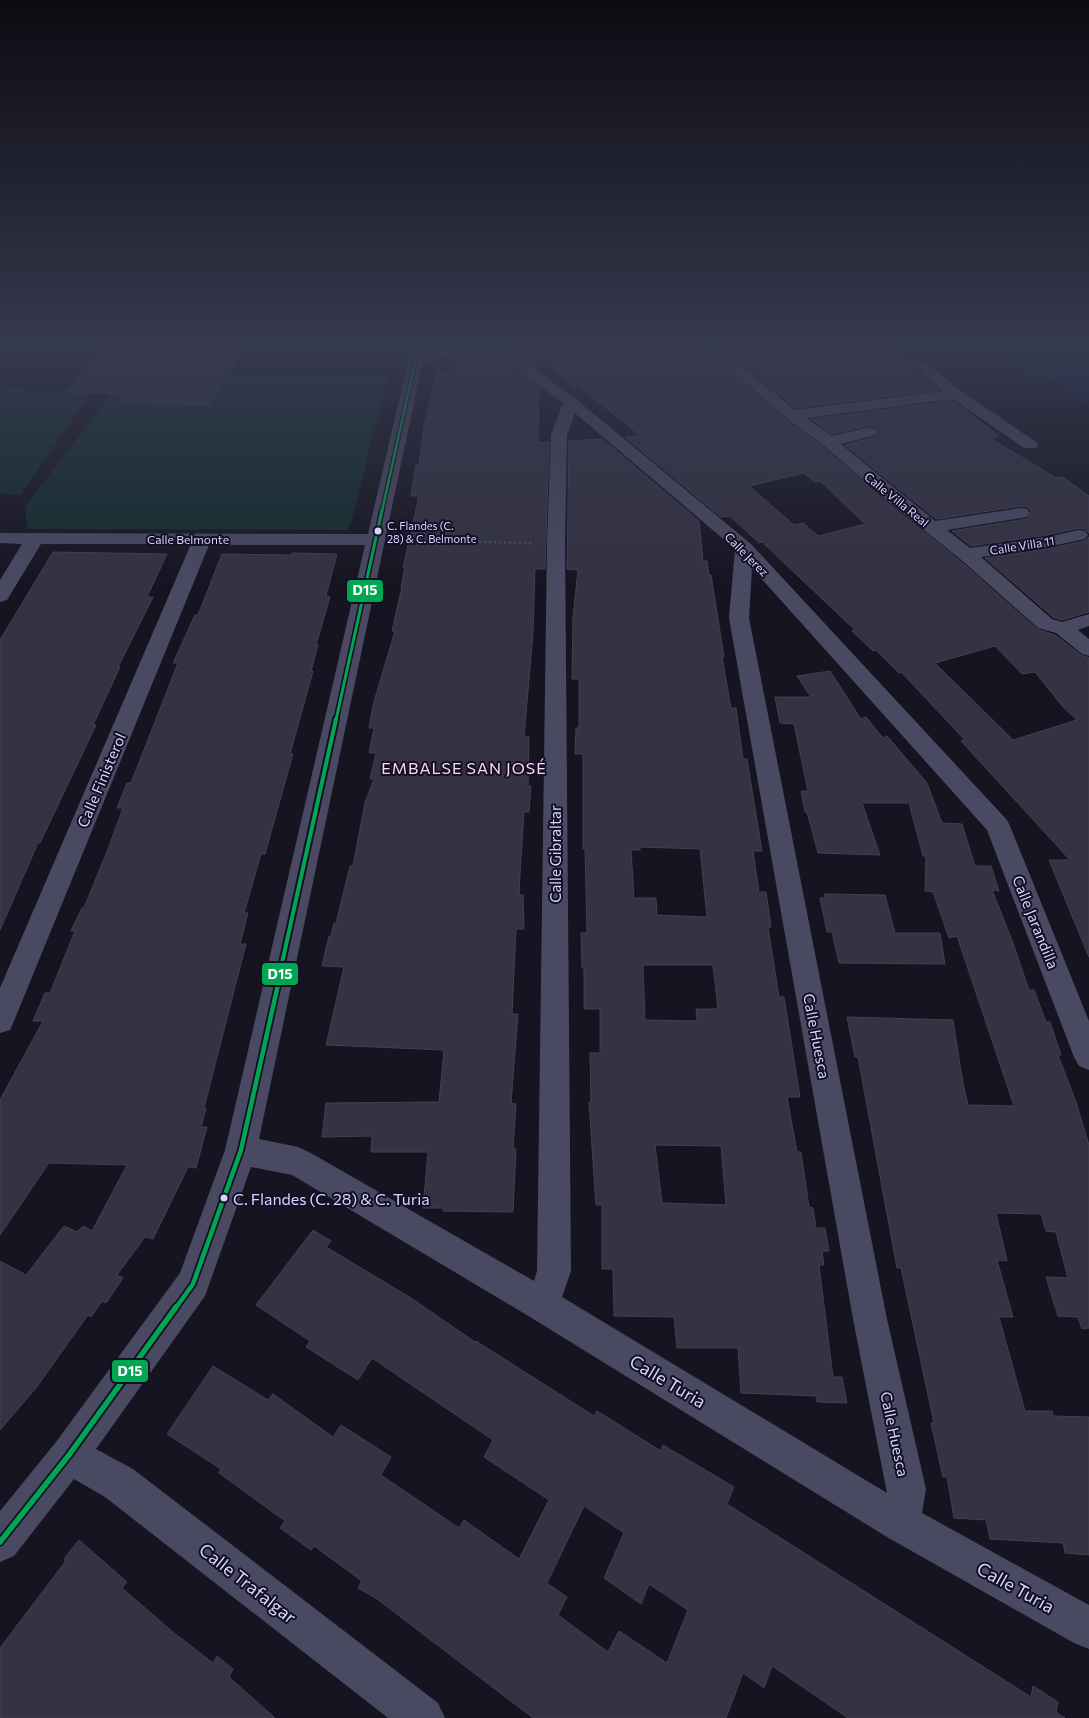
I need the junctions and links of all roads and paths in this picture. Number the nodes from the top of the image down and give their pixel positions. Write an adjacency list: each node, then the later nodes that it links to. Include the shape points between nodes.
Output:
1 (401, 424): 15 (street)
2 (563, 424): 16 (street, Calle Gibraltar, via 559,435)
3 (597, 424): 17 (street, Calle Jerez)
4 (805, 424): 7 (street, Calle Villa Real)
5 (1000, 424): 8 (street)
6 (870, 432): 7 (street)
7 (829, 442): 10 (street, Calle Villa Real)
8 (1030, 445)
9 (1021, 513): 10 (street)
10 (931, 527): 18 (street, Calle Villa Real)
11 (1079, 535): 18 (street, Calle Villa 11)
12 (0, 538): 13 (street, Calle Belmonte)
13 (35, 538): 14 (street, Calle Belmonte); 19 (street)
14 (202, 539): 15 (street, Calle Belmonte); 24 (street, Calle Finisterol)
15 (376, 540): 16 (path); 26 (street)
16 (556, 544): 27 (street, Calle Gibraltar, via 554,1271)
17 (744, 548): 23 (street, Calle Jerez); 29 (street, Calle Huesca, via 739,618 870,1319 908,1489)
18 (966, 554): 21 (street, Calle Villa Real, via 1045,624)
19 (0, 596)
20 (1089, 620): 21 (street)
21 (1063, 628): 22 (street, Calle Villa Real)
22 (1089, 650)
23 (970, 796): 25 (street, Calle Jarandilla, via 998,826)
24 (0, 1021)
25 (1089, 1057)
26 (241, 1150): 27 (street, Calle Turia, via 298,1162); 28 (street, via 193,1284)
27 (542, 1305): 29 (street, Calle Turia)
28 (69, 1455): 30 (street); 32 (street, Calle Trafalgar, via 119,1483)
29 (901, 1523): 31 (street, Calle Turia)
30 (0, 1542)
31 (1089, 1628)
32 (423, 1718)

